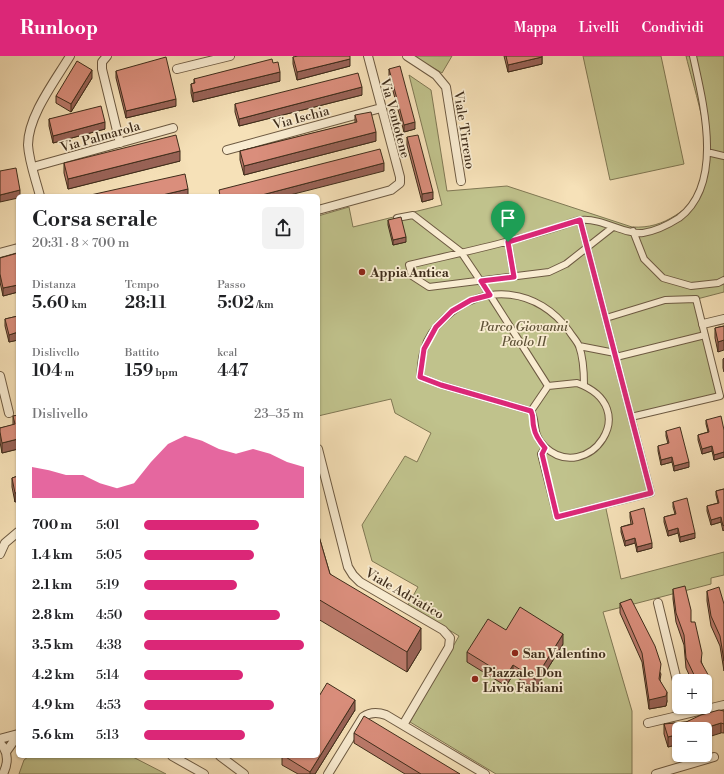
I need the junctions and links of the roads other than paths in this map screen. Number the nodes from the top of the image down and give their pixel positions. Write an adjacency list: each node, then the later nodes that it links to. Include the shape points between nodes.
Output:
1 (70, 56): 14 (street, via 31,126 28,147)
2 (229, 56): 7 (street)
3 (368, 56): 8 (street, Via Ventotene)
4 (407, 56): 15 (street, Viale Tirreno, via 436,75 446,87)
5 (693, 56): 12 (street)
6 (105, 58): 10 (street, via 102,69)
7 (177, 69)
8 (381, 108): 11 (street, Via Ischia); 17 (street, Via Ventotene, via 400,177 399,185 391,190)
9 (173, 128): 10 (street, Via Palmarola)
10 (120, 143): 14 (street, Via Palmarola)
11 (227, 150)
12 (711, 152): 13 (street); 21 (street, via 703,193 688,213 666,226 642,233)
13 (724, 156)
14 (33, 168): 16 (street)
15 (461, 180)
16 (40, 194)
17 (320, 209)
18 (397, 218): 25 (street, via 413,215)
19 (580, 220): 20 (street, via 597,220); 22 (street); 23 (street)
20 (613, 227): 21 (street); 23 (street)
21 (633, 231): 28 (street, via 644,259 663,278 691,286)
22 (508, 242): 25 (street); 27 (street)
23 (587, 247): 27 (street, via 566,264 549,272); 31 (street)
24 (16, 249): 26 (street)
25 (461, 252): 29 (street); 29 (street, via 409,265 412,276 429,287)
26 (0, 253)
27 (514, 277): 29 (street)
28 (724, 280)
29 (481, 281): 30 (street)
30 (490, 295): 35 (street, via 515,295 540,303 561,321); 39 (street); 40 (street, via 471,300 452,311 436,327 424,349 420,377)
31 (606, 318): 33 (street, via 665,300 696,299); 36 (street)
32 (724, 319): 33 (street)
33 (703, 324): 34 (street)
34 (705, 335): 36 (street); 42 (street, via 720,396)
35 (579, 346): 36 (street); 38 (street)
36 (616, 355): 42 (street)
37 (0, 376): 41 (street)
38 (584, 385): 39 (street, via 577,383); 43 (street, via 602,399 607,409 609,420 606,434 598,447 584,455 570,458)
39 (548, 386): 40 (street)
40 (531, 411): 43 (street, via 538,439)
41 (9, 412)
42 (631, 417): 43 (street, via 651,493 557,517 542,454)
43 (545, 448)
44 (320, 457): 53 (street, Viale Adriatico, via 348,567 353,575 360,582 443,630 449,636 449,647)
45 (16, 534): 46 (street, via 5,543)
46 (0, 554)
47 (658, 603): 48 (street)
48 (675, 674)
49 (724, 705): 50 (street)
50 (712, 707)
51 (675, 714): 52 (street)
52 (648, 723)
53 (403, 725): 65 (street, via 380,713 365,715); 66 (street)
54 (16, 735): 56 (street)
55 (16, 738): 58 (street)
56 (0, 739)
57 (0, 743): 58 (street)
58 (6, 752): 62 (street, via 7,760)
59 (714, 757): 67 (street)
60 (176, 758): 63 (street)
61 (223, 758): 64 (street)
62 (3, 774)
63 (204, 774)
64 (244, 774)
65 (328, 774)
66 (485, 774)
67 (656, 774)

